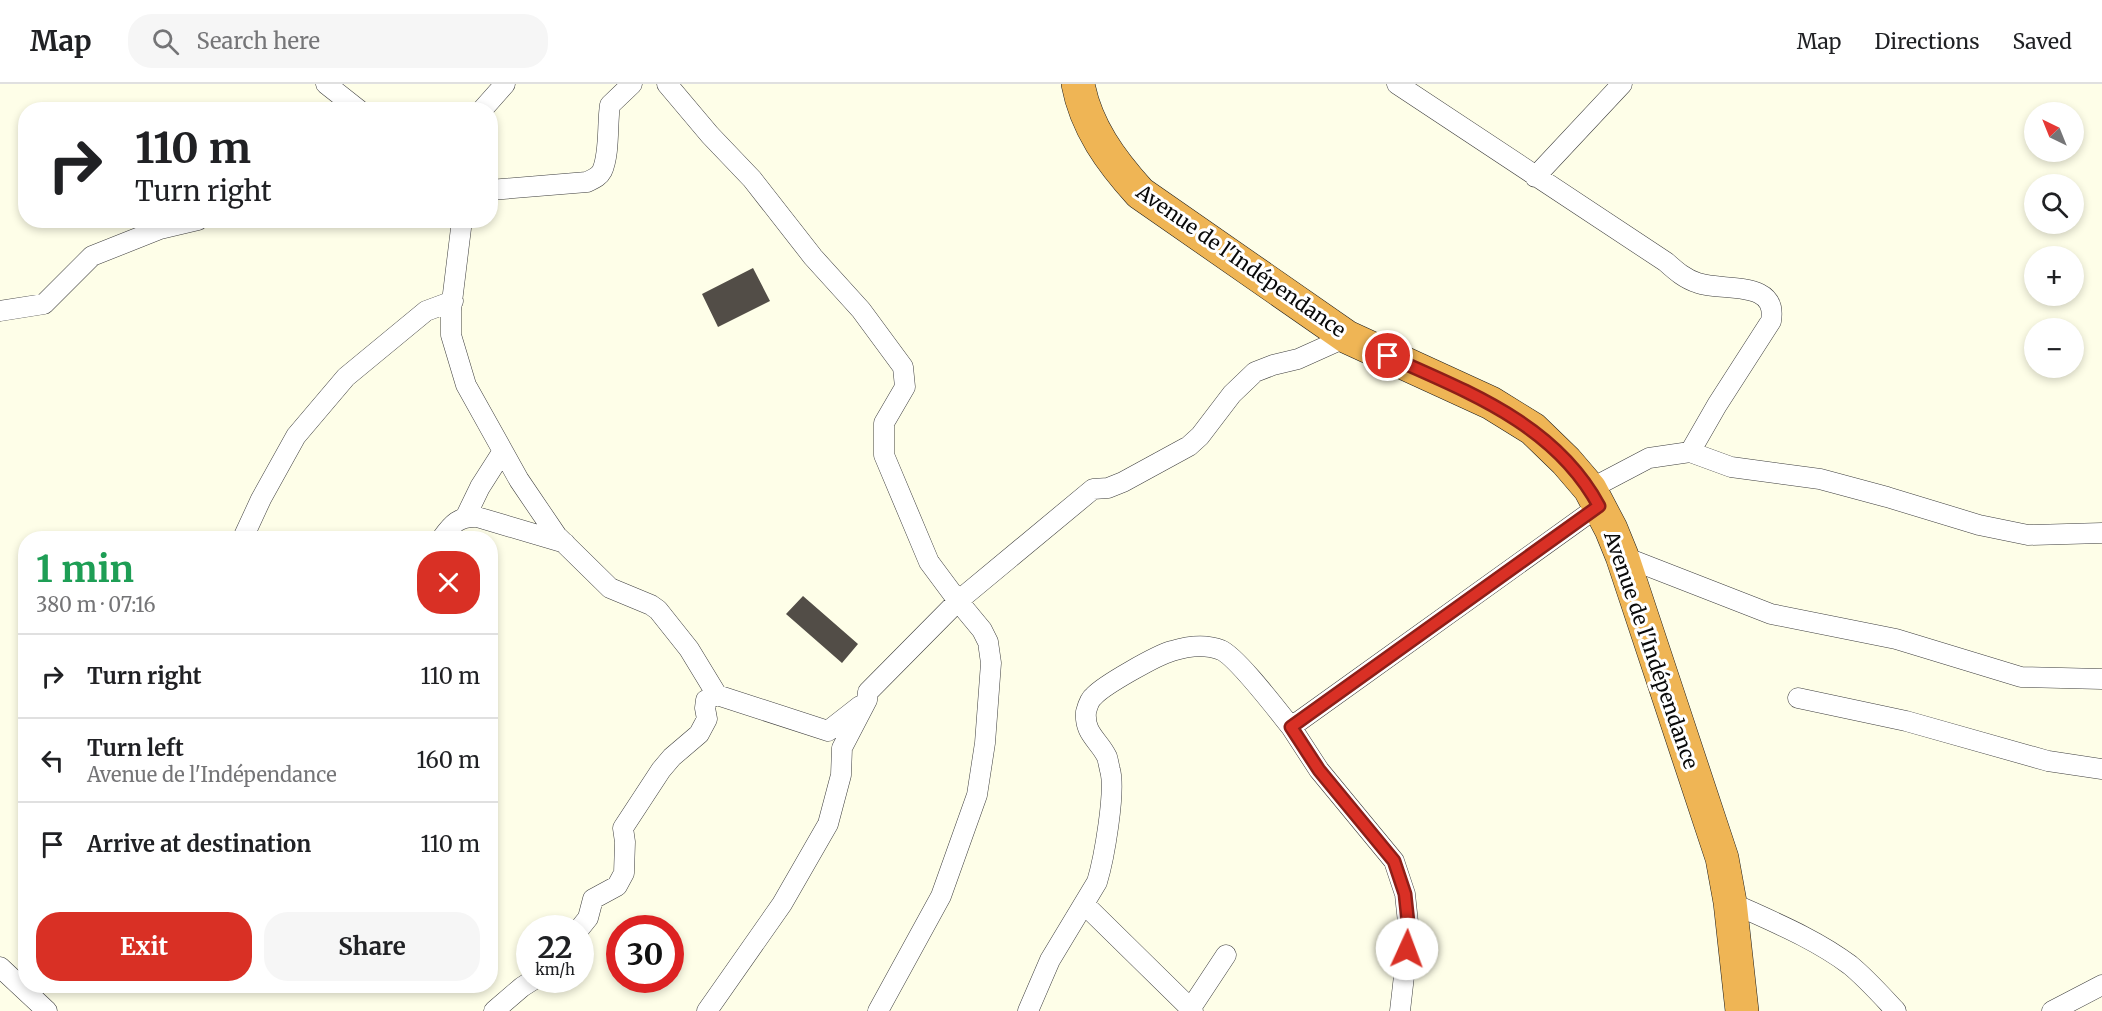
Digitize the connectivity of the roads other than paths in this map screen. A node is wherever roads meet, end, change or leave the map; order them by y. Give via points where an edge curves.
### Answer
1 (326, 84) edge
2 (506, 84) edge
3 (632, 84) edge
4 (668, 84) edge
5 (1078, 84) edge
6 (1397, 84) edge
7 (1622, 84) edge
8 (349, 102) edge
9 (489, 102) edge
10 (1535, 177) junction
11 (498, 189) edge
12 (164, 228) edge
13 (461, 228) edge
14 (453, 301) junction
15 (0, 311) edge
16 (1347, 337) junction
17 (503, 451) junction
18 (1690, 452) junction
19 (1594, 497) junction
20 (466, 516) junction
21 (246, 531) edge
22 (447, 531) edge
23 (2102, 533) edge
24 (564, 543) junction
25 (1622, 556) junction
26 (958, 601) junction
27 (2102, 679) edge
28 (717, 695) junction
29 (1798, 698) dead end
30 (867, 700) junction
31 (1291, 727) junction
32 (824, 729) junction
33 (842, 758) junction
34 (2102, 769) edge
35 (1730, 902) junction
36 (1084, 904) junction
37 (589, 915) edge
38 (1226, 955) dead end
39 (0, 967) edge
40 (18, 984) edge
41 (2102, 986) edge
42 (28, 993) edge
43 (517, 993) edge
44 (1191, 1010) edge
45 (47, 1011) edge
46 (494, 1011) edge
47 (707, 1011) edge
48 (878, 1011) edge
49 (1028, 1011) edge
50 (1400, 1011) edge
51 (1742, 1011) edge
52 (1896, 1011) edge
53 (2052, 1011) edge

1 - 8 street
2 - 9 street
3 - 11 street via 610,105 605,161 596,178
4 - 26 street via 861,310 903,367 905,387 884,423 884,455 929,562
5 - 16 highway, Avenue de l'Indépendance via 1092,128 1113,163 1140,193
6 - 10 street
7 - 10 street
10 - 18 street via 1681,275 1699,284 1762,293 1770,301 1771,321
12 - 15 street via 92,256 44,304
13 - 14 street
14 - 17 street via 451,335 466,385
14 - 21 street via 426,311 346,377 296,436
16 - 19 highway, Avenue de l'Indépendance via 1491,403 1533,429 1566,461
16 - 26 street via 1298,359 1255,372 1189,446 1123,482 1094,489
17 - 20 street
17 - 24 street
18 - 19 street via 1649,458
18 - 23 street via 1731,467 1820,479 1979,525 2028,535
19 - 25 highway, Avenue de l'Indépendance
19 - 31 street
20 - 22 street
20 - 24 street
24 - 28 street via 610,588 658,610
25 - 27 street via 1771,614 1896,639 2021,677
25 - 35 highway, Avenue de l'Indépendance via 1722,858
26 - 30 street via 868,692
26 - 48 street via 988,642 985,743 977,795 941,896
28 - 32 street
28 - 37 street via 706,700 707,720 699,735 661,770 623,828 624,873 617,886 593,899
29 - 34 street via 1906,721 2048,761
30 - 32 street via 828,731
30 - 33 street via 842,748
31 - 36 street via 1237,663 1222,650 1200,645 1171,651 1110,683 1092,697 1086,712 1090,735 1106,756 1113,790 1101,869
31 - 50 street via 1319,770 1394,861 1405,894 1409,932
32 - 33 street
33 - 47 street via 828,824 782,903
35 - 51 highway, Avenue de l'Indépendance
35 - 52 street via 1825,949 1869,981
36 - 44 street
36 - 49 street via 1050,960
38 - 44 street
39 - 40 street
41 - 53 street
42 - 45 street
43 - 46 street

